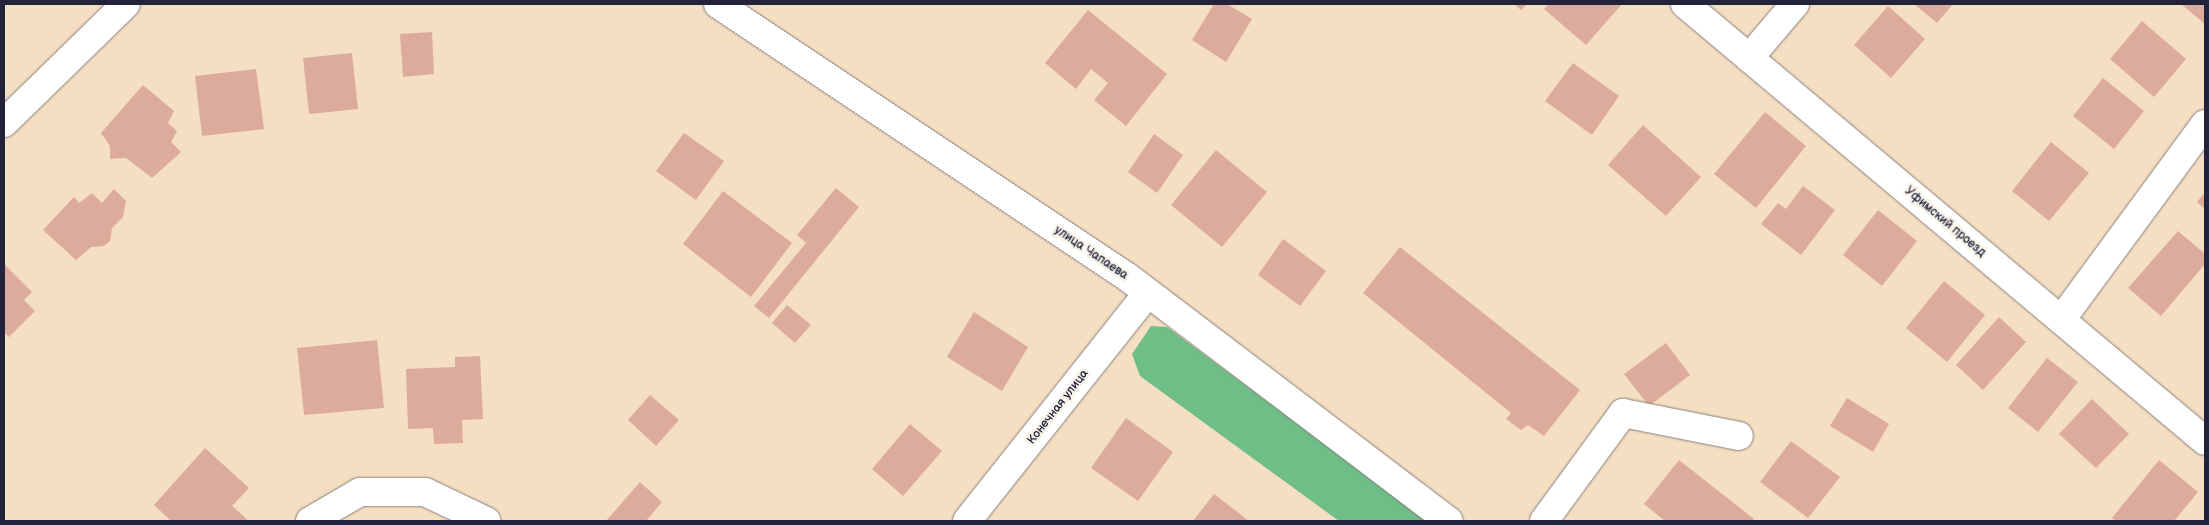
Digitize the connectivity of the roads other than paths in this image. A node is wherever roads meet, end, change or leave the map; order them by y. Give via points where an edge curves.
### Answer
1 (126, 4) edge
2 (718, 4) edge
3 (1685, 4) edge
4 (1795, 4) edge
5 (1749, 58) junction
6 (4, 123) edge
7 (2205, 124) edge
8 (1148, 292) junction
9 (2061, 320) junction
10 (1739, 436) dead end
11 (2205, 441) edge
12 (310, 521) edge
13 (486, 521) edge
14 (967, 521) edge
15 (1449, 521) edge
16 (1544, 521) edge

1 - 6 street
2 - 8 street, улица Чапаева
3 - 5 street, Уфимский проезд
4 - 5 street
5 - 9 street, Уфимский проезд
7 - 9 street
8 - 14 street, Конечная улица
8 - 15 street, улица Чапаева
9 - 11 street, Уфимский проезд
10 - 16 street via 1623,413
12 - 13 street via 360,492 425,492

